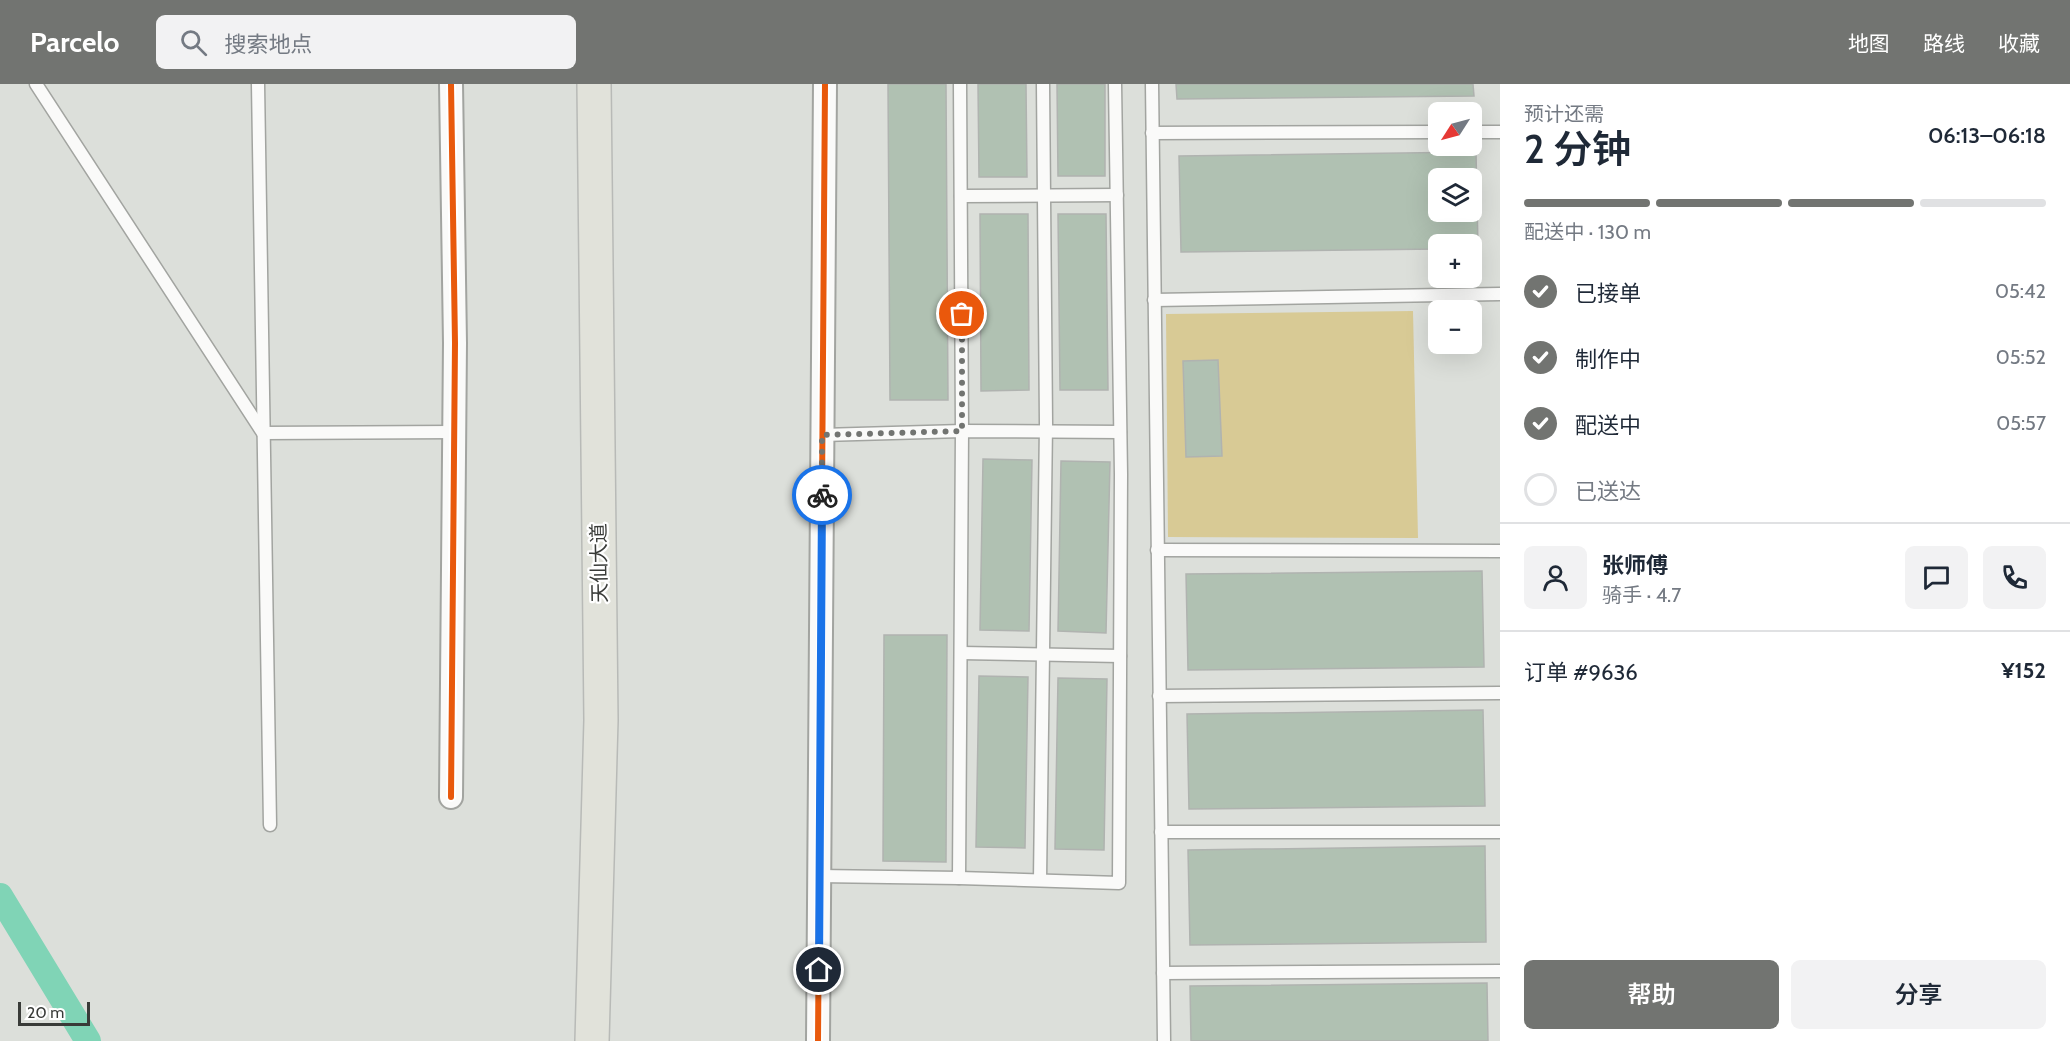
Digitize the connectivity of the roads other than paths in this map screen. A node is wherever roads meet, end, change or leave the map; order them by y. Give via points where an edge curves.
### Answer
1 (36, 84) edge
2 (258, 84) edge
3 (451, 84) edge
4 (594, 84) edge
5 (825, 84) edge
6 (960, 84) edge
7 (1043, 84) edge
8 (1115, 84) edge
9 (1152, 84) edge
10 (1428, 132) edge
11 (1482, 132) edge
12 (1500, 132) edge
13 (1152, 133) junction
14 (1044, 195) junction
15 (1117, 195) junction
16 (961, 196) junction
17 (1500, 294) edge
18 (1154, 300) junction
19 (962, 431) junction
20 (454, 432) junction
21 (1046, 432) junction
22 (1120, 432) junction
23 (263, 433) junction
24 (822, 435) junction
25 (1157, 550) junction
26 (1500, 551) edge
27 (961, 653) junction
28 (1043, 654) junction
29 (1120, 656) junction
30 (1500, 693) edge
31 (1159, 696) junction
32 (451, 797) dead end
33 (270, 825) dead end
34 (1161, 832) junction
35 (1500, 832) edge
36 (819, 876) junction
37 (959, 878) junction
38 (1040, 880) junction
39 (1500, 970) edge
40 (1163, 973) junction
41 (591, 1041) edge
42 (818, 1041) edge
43 (1164, 1041) edge

1 - 23 lane
2 - 23 lane
3 - 20 street
4 - 41 main road, 天仙大道 via 601,720
5 - 24 street
6 - 16 lane
7 - 14 lane
8 - 15 lane
9 - 13 lane
10 - 13 lane
11 - 12 lane
13 - 18 lane
14 - 15 lane
14 - 16 lane
14 - 21 lane
15 - 22 lane
16 - 19 lane
17 - 18 lane
18 - 25 lane
19 - 21 lane
19 - 24 lane
19 - 27 lane
20 - 23 lane
20 - 32 street
21 - 22 lane
21 - 28 lane
22 - 29 lane
23 - 33 lane
24 - 36 street
25 - 26 lane
25 - 31 lane
27 - 28 lane
27 - 37 lane
28 - 29 lane
28 - 38 lane
29 - 38 lane via 1119,883
30 - 31 lane
31 - 34 lane
34 - 35 lane
34 - 40 lane
36 - 37 lane
36 - 42 street
37 - 38 lane
39 - 40 lane
40 - 43 lane

